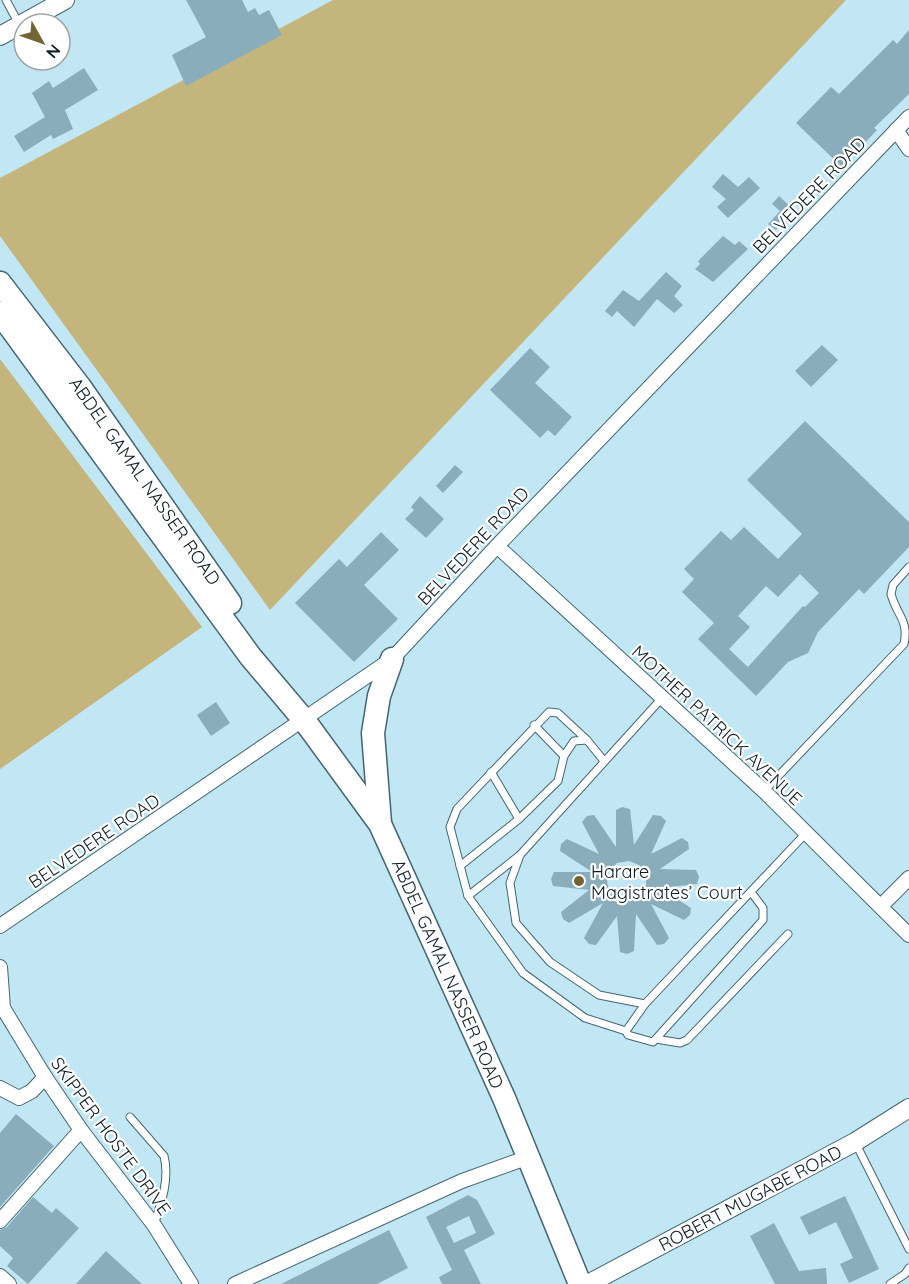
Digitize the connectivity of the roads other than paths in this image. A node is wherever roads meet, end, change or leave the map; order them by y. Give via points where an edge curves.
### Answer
1 (65, 0) edge
2 (42, 12) edge
3 (909, 117) edge
4 (896, 130) junction
5 (909, 149) edge
6 (0, 283) edge
7 (0, 313) edge
8 (497, 546) junction
9 (909, 567) edge
10 (392, 659) junction
11 (277, 687) junction
12 (662, 698) junction
13 (304, 720) junction
14 (534, 725) junction
15 (587, 740) junction
16 (564, 756) junction
17 (604, 761) junction
18 (491, 772) junction
19 (764, 791) junction
20 (519, 819) junction
21 (380, 824) junction
22 (807, 832) junction
23 (520, 855) junction
24 (460, 866) junction
25 (909, 878) edge
26 (751, 892) junction
27 (468, 896) junction
28 (881, 906) junction
29 (0, 926) edge
30 (788, 934) dead end
31 (909, 935) edge
32 (0, 967) edge
33 (645, 1004) junction
34 (2, 1006) edge
35 (626, 1031) junction
36 (656, 1039) junction
37 (45, 1077) junction
38 (0, 1088) edge
39 (909, 1108) edge
40 (130, 1117) dead end
41 (81, 1130) junction
42 (855, 1142) junction
43 (529, 1157) junction
44 (0, 1221) edge
45 (154, 1225) junction
46 (909, 1249) edge
47 (909, 1268) edge
48 (0, 1276) edge
49 (9, 1284) edge
50 (191, 1284) edge
51 (234, 1284) edge
52 (580, 1284) edge
53 (588, 1284) edge
54 (890, 1284) edge

1 - 2 main road
3 - 4 street, BELVEDERE ROAD
4 - 5 street
4 - 8 street, BELVEDERE ROAD
6 - 11 highway, ABDEL GAMAL NASSER ROAD via 80,387 200,557 260,647
7 - 11 highway, ABDEL GAMAL NASSER ROAD via 250,656
8 - 10 street, BELVEDERE ROAD
8 - 12 street, MOTHER PATRICK AVENUE
9 - 19 lane via 893,585 891,594 909,625 903,644
10 - 13 street, BELVEDERE ROAD
10 - 21 highway via 379,696 373,733
11 - 13 highway, ABDEL GAMAL NASSER ROAD
12 - 17 lane
12 - 19 street, MOTHER PATRICK AVENUE
13 - 21 highway, ABDEL GAMAL NASSER ROAD
13 - 29 street, BELVEDERE ROAD
14 - 15 lane via 549,712 558,713
14 - 16 lane
14 - 18 lane
15 - 16 lane via 574,741
15 - 17 lane
16 - 20 lane via 558,781
17 - 23 lane
18 - 20 lane
18 - 24 lane via 457,809 450,827
19 - 22 street, MOTHER PATRICK AVENUE
20 - 24 lane
21 - 43 highway, ABDEL GAMAL NASSER ROAD
22 - 26 lane
22 - 28 street, MOTHER PATRICK AVENUE
23 - 27 lane
23 - 33 lane via 510,883 516,922 550,962 599,995
24 - 27 lane
25 - 28 street
26 - 33 lane
26 - 36 lane via 763,908 763,920
27 - 35 lane via 523,973 585,1018
28 - 31 street, MOTHER PATRICK AVENUE
30 - 36 lane via 687,1040 680,1043
32 - 34 street, SKIPPER HOSTE DRIVE
33 - 35 lane
34 - 37 street, SKIPPER HOSTE DRIVE
35 - 36 lane via 647,1042
37 - 38 street via 19,1098
37 - 41 street, SKIPPER HOSTE DRIVE
39 - 42 main road, ROBERT MUGABE ROAD
40 - 45 lane via 166,1163 164,1191
41 - 44 street
41 - 45 street, SKIPPER HOSTE DRIVE
42 - 46 lane
42 - 53 main road, ROBERT MUGABE ROAD
43 - 51 street via 462,1181
43 - 52 highway, ABDEL GAMAL NASSER ROAD
45 - 50 street, SKIPPER HOSTE DRIVE
47 - 54 lane
48 - 49 street

